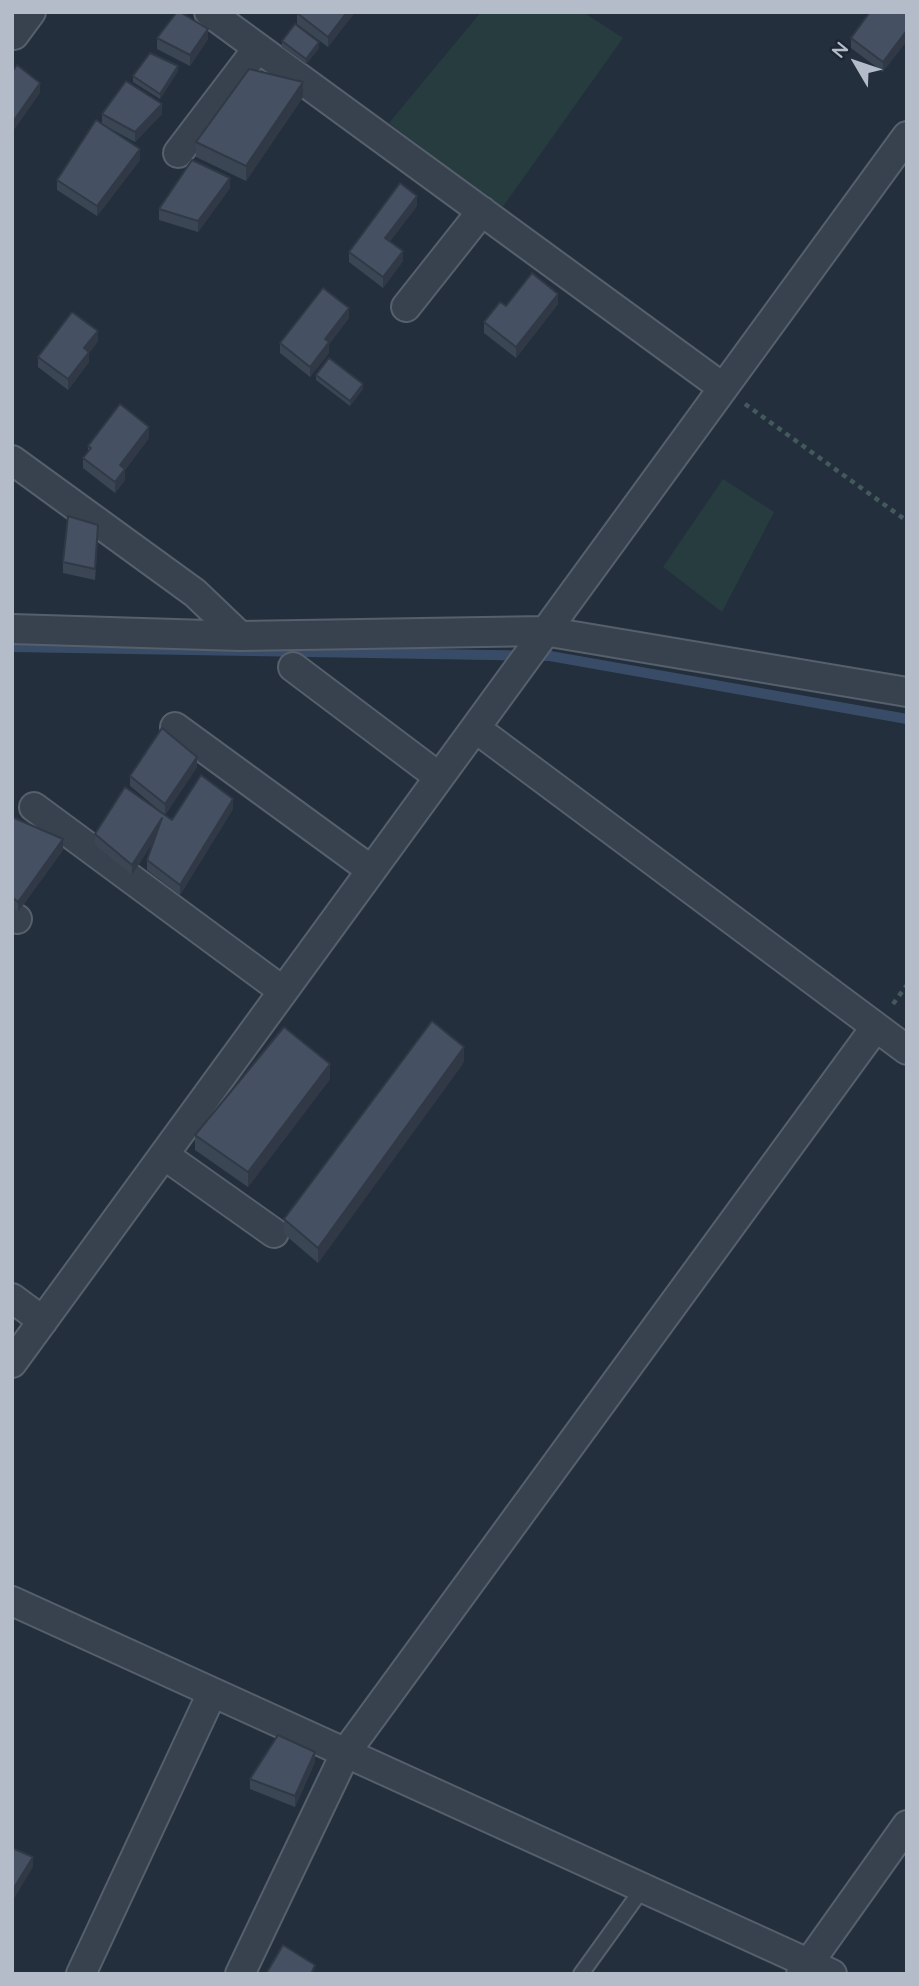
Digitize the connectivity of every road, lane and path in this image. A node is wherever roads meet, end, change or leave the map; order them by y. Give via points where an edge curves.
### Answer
1 (32, 12) edge
2 (209, 12) edge
3 (14, 35) edge
4 (258, 48) junction
5 (907, 136) edge
6 (178, 153) dead end
7 (482, 211) junction
8 (406, 307) dead end
9 (722, 387) junction
10 (12, 460) edge
11 (907, 520) edge
12 (12, 629) edge
13 (544, 631) junction
14 (240, 636) junction
15 (293, 667) dead end
16 (907, 692) edge
17 (175, 727) dead end
18 (475, 728) junction
19 (439, 777) junction
20 (34, 807) dead end
21 (371, 870) junction
22 (283, 991) junction
23 (875, 1028) junction
24 (907, 1050) edge
25 (164, 1154) junction
26 (274, 1233) dead end
27 (12, 1298) edge
28 (43, 1321) junction
29 (12, 1363) edge
30 (12, 1601) edge
31 (212, 1693) junction
32 (346, 1752) junction
33 (907, 1825) edge
34 (643, 1888) junction
35 (814, 1970) edge
36 (81, 1974) edge
37 (240, 1974) edge
38 (581, 1974) edge

1 - 3 street
2 - 4 street
4 - 6 street
4 - 7 street
5 - 9 street
7 - 8 street
7 - 9 street
9 - 11 path
9 - 13 street
10 - 14 street via 195,593
12 - 14 street
13 - 14 street
13 - 16 street
13 - 18 street
15 - 19 street
17 - 21 street
18 - 19 street
18 - 23 street
19 - 21 street
20 - 22 street
21 - 22 street
22 - 25 street
23 - 24 street
23 - 32 street
25 - 26 street
25 - 28 street
27 - 28 street
28 - 29 street
30 - 31 street
31 - 32 street
31 - 36 street
32 - 34 street
32 - 37 street
33 - 35 street
34 - 35 street
34 - 38 lane

